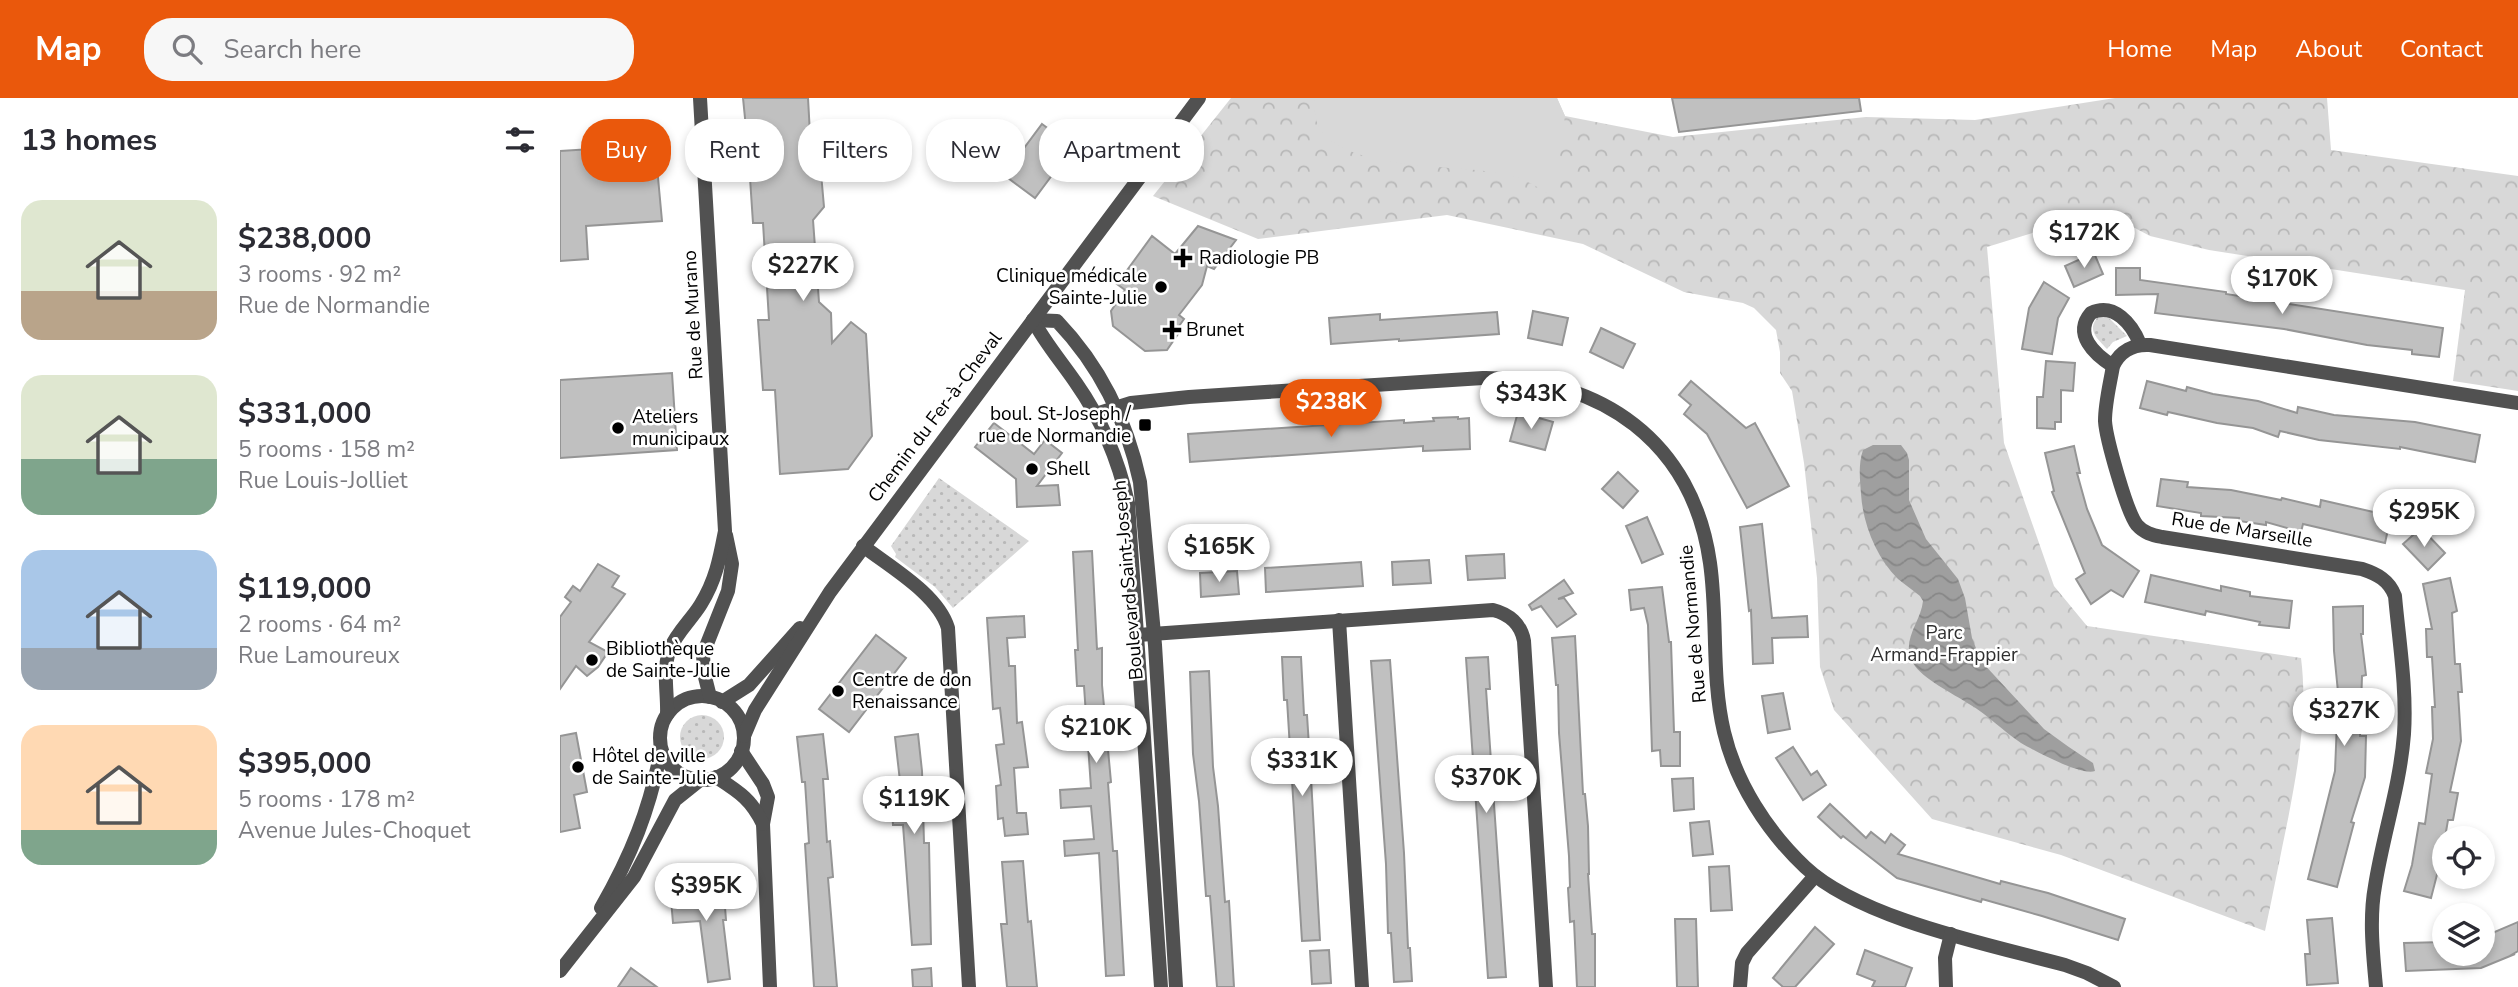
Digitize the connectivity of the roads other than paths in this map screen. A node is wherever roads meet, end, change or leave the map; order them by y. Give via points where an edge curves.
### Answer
1 (701, 98) edge
2 (1199, 98) edge
3 (1033, 320) junction
4 (2140, 344) junction
5 (2113, 366) junction
6 (2518, 403) edge
7 (1116, 408) junction
8 (1097, 415) junction
9 (724, 531) junction
10 (863, 547) junction
11 (830, 592) junction
12 (1339, 620) junction
13 (1154, 633) junction
14 (1138, 635) junction
15 (716, 699) junction
16 (667, 715) junction
17 (742, 743) junction
18 (661, 750) junction
19 (716, 777) junction
20 (700, 780) junction
21 (763, 824) junction
22 (1815, 876) junction
23 (1951, 933) junction
24 (583, 939) junction
25 (560, 971) edge
26 (770, 987) edge
27 (969, 987) edge
28 (1161, 987) edge
29 (1177, 987) edge
30 (1362, 987) edge
31 (1546, 987) edge
32 (1740, 987) edge
33 (1946, 987) edge
34 (2113, 987) edge
35 (2376, 987) edge

1 - 9 street, Rue de Murano
2 - 3 street, Chemin du Fer-à-Cheval
3 - 7 street, Boulevard Saint-Joseph via 1057,321 1094,366
3 - 8 street, Boulevard Saint-Joseph
3 - 10 street, Chemin du Fer-à-Cheval
4 - 5 street via 2123,353
4 - 5 street via 2114,311 2091,313 2082,326 2083,333
4 - 6 street
5 - 35 street, Rue de Marseille via 2107,434 2139,528 2162,537 2362,569 2392,588 2404,735 2373,899
7 - 8 street, Rue de Normandie
7 - 13 street, Boulevard Saint-Joseph via 1136,463 1143,503
7 - 22 street, Rue de Normandie via 1212,395 1504,378 1570,390 1623,416 1670,463 1702,527 1712,578 1720,715 1736,769 1771,828
8 - 14 street, Boulevard Saint-Joseph via 1122,475 1128,503
9 - 15 street, Rue de Murano via 732,564 724,606 704,654 704,673
9 - 16 street, Rue de Murano via 715,579 669,650
10 - 11 street, Chemin du Fer-à-Cheval
10 - 27 street via 934,603 948,628
11 - 15 street, Chemin du Fer-à-Cheval via 755,679
11 - 17 street, Chemin du Fer-à-Cheval via 755,710
12 - 13 street
12 - 30 street
12 - 31 street via 1493,610 1506,614 1521,630
13 - 14 street
13 - 29 street, Boulevard Saint-Joseph
14 - 28 street, Boulevard Saint-Joseph
15 - 16 street via 688,698
15 - 17 street via 735,712
16 - 18 street
17 - 19 street via 734,764
17 - 21 street via 766,791
18 - 20 street via 675,770
18 - 24 street via 635,844
19 - 20 street
19 - 21 street via 745,796
20 - 24 street via 675,800 634,877
21 - 26 street
22 - 23 street, Rue de Normandie via 1881,910
22 - 32 street via 1747,953
23 - 33 street via 1945,958
23 - 34 street, Rue de Normandie via 2066,965
24 - 25 street

